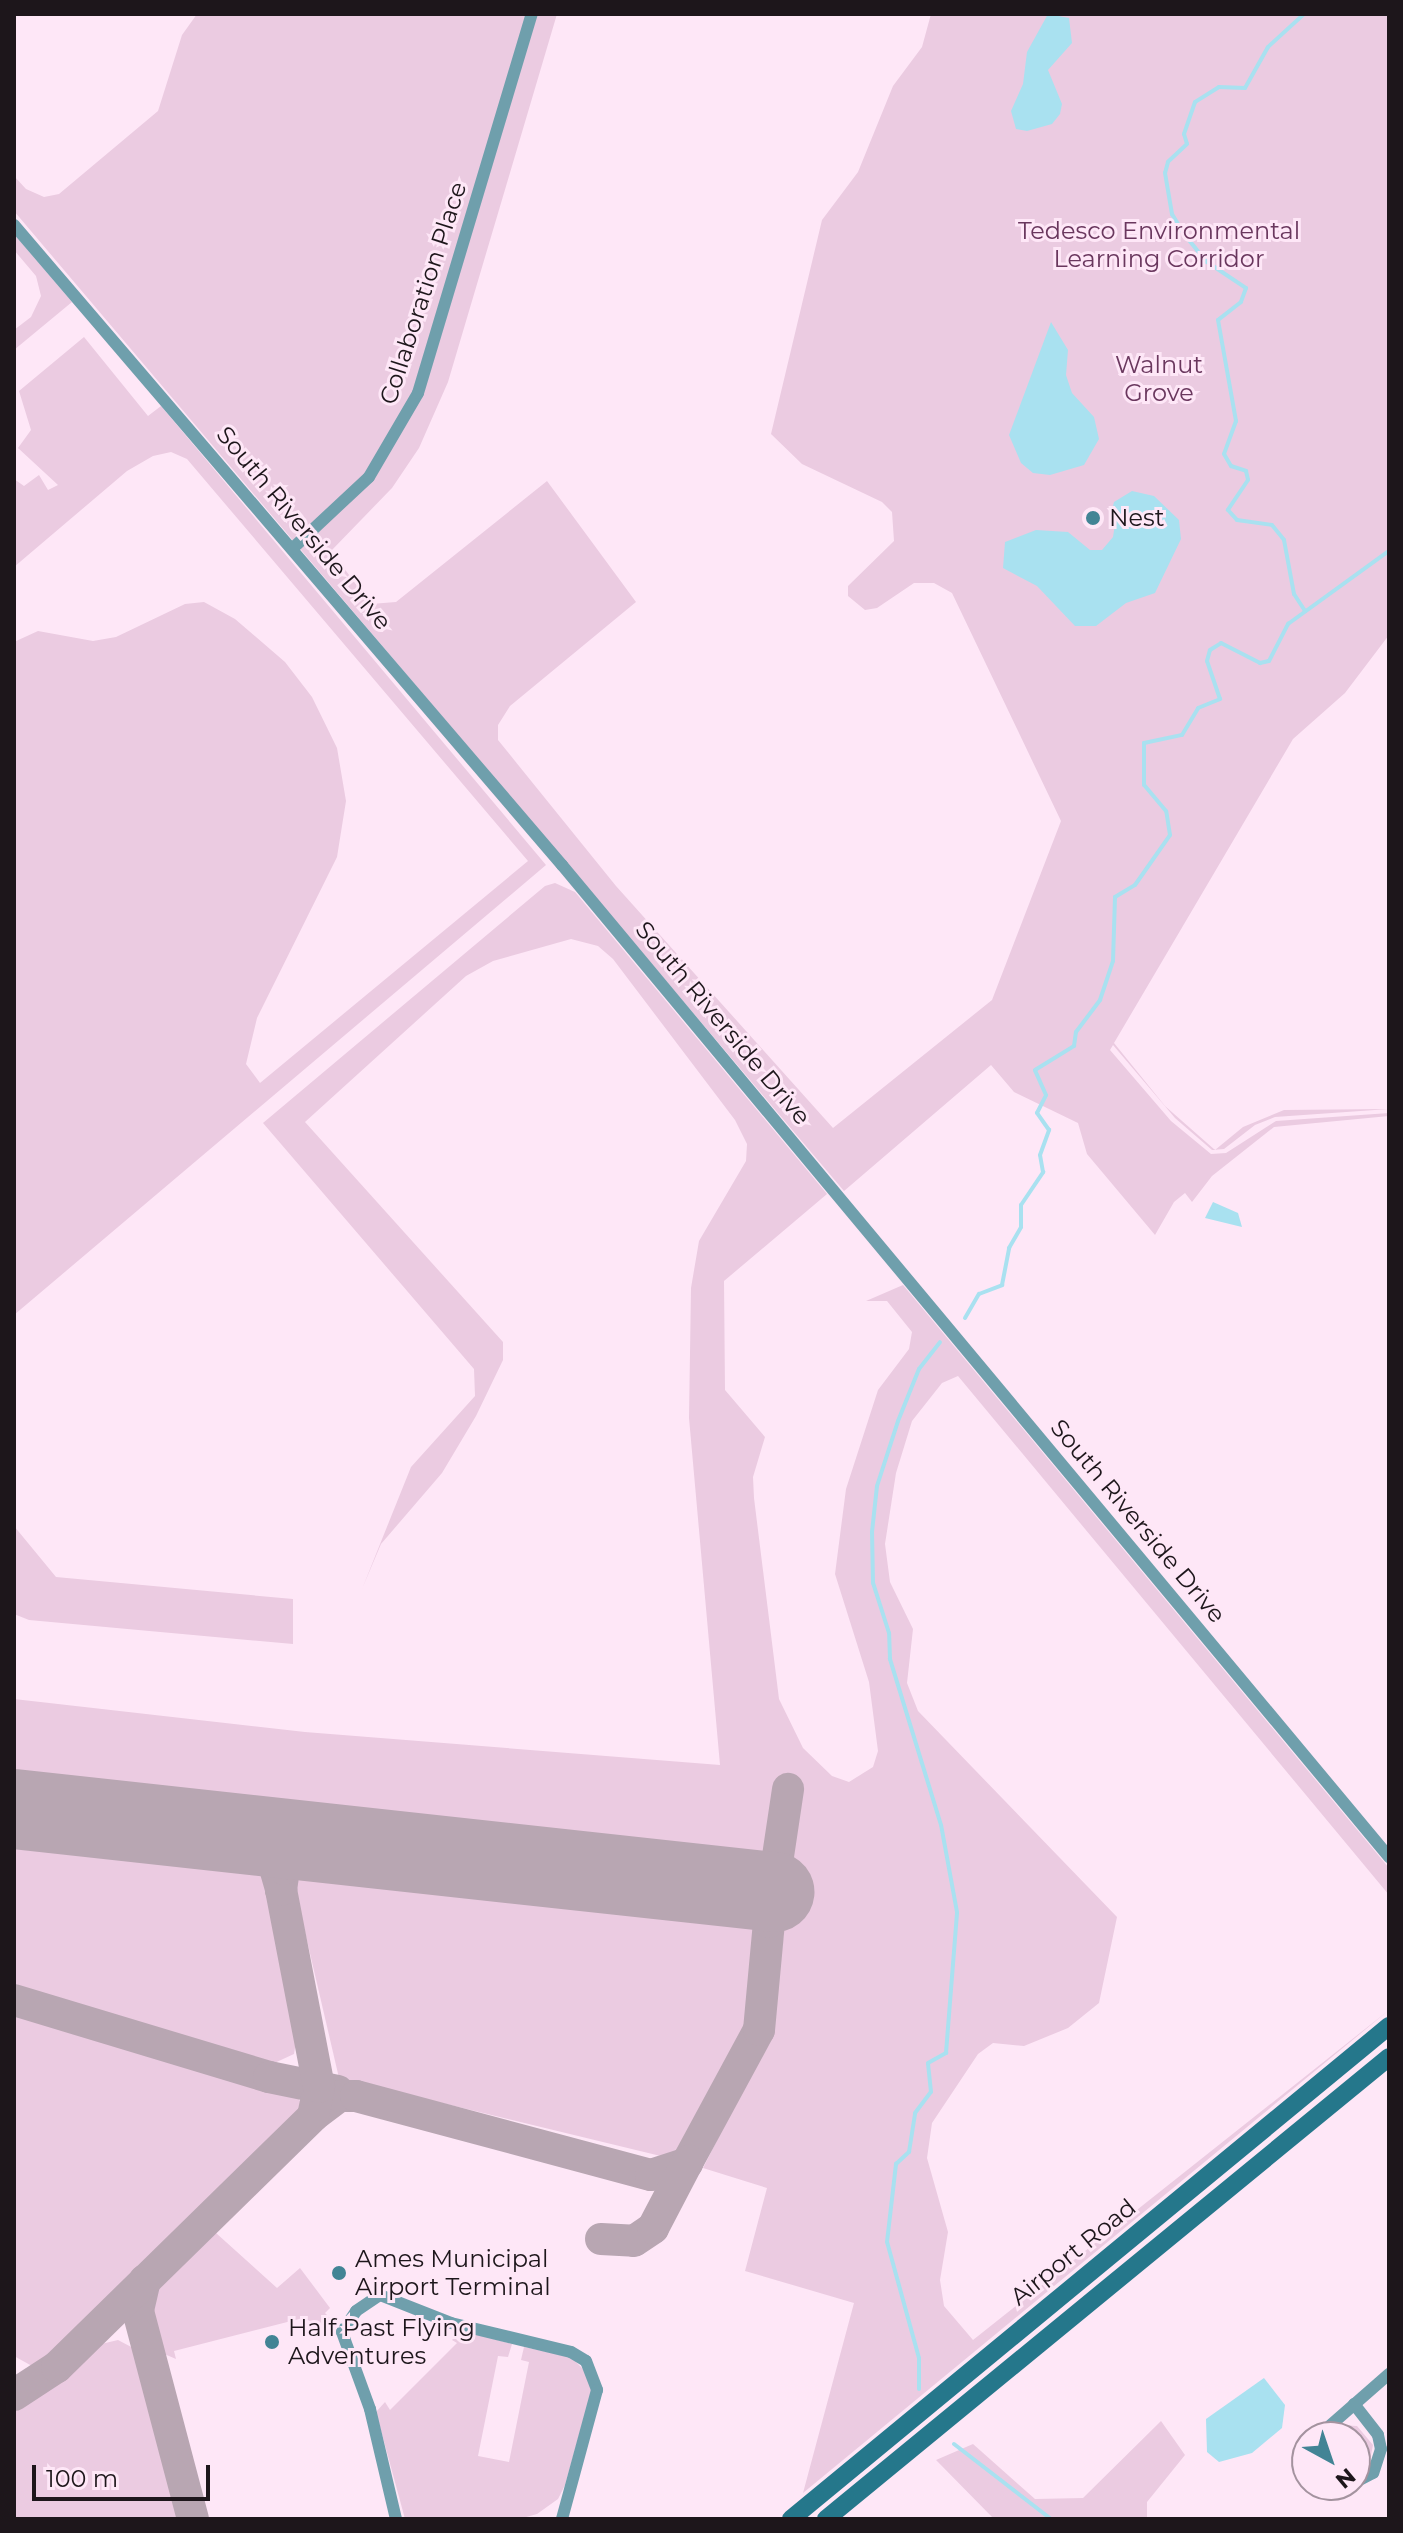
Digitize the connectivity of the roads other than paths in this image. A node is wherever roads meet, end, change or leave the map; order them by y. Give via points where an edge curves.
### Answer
1 (532, 14) edge
2 (14, 225) edge
3 (292, 549) junction
4 (1389, 1857) edge
5 (1389, 2026) edge
6 (1389, 2057) edge
7 (1389, 2374) edge
8 (1354, 2404) junction
9 (1335, 2421) edge
10 (1367, 2421) edge
11 (1371, 2426) edge
12 (1371, 2474) edge
13 (396, 2519) edge
14 (564, 2519) edge
15 (791, 2519) edge
16 (826, 2519) edge

1 - 3 street, Collaboration Place via 418,393 369,477
2 - 3 street, South Riverside Drive
3 - 4 street, South Riverside Drive via 603,913
5 - 15 main road, Airport Road
6 - 16 main road, Airport Road
7 - 8 street
8 - 9 street
8 - 10 street
11 - 12 street via 1381,2449
13 - 14 street via 370,2409 342,2332 356,2311 380,2295 451,2323 571,2352 586,2361 597,2390

